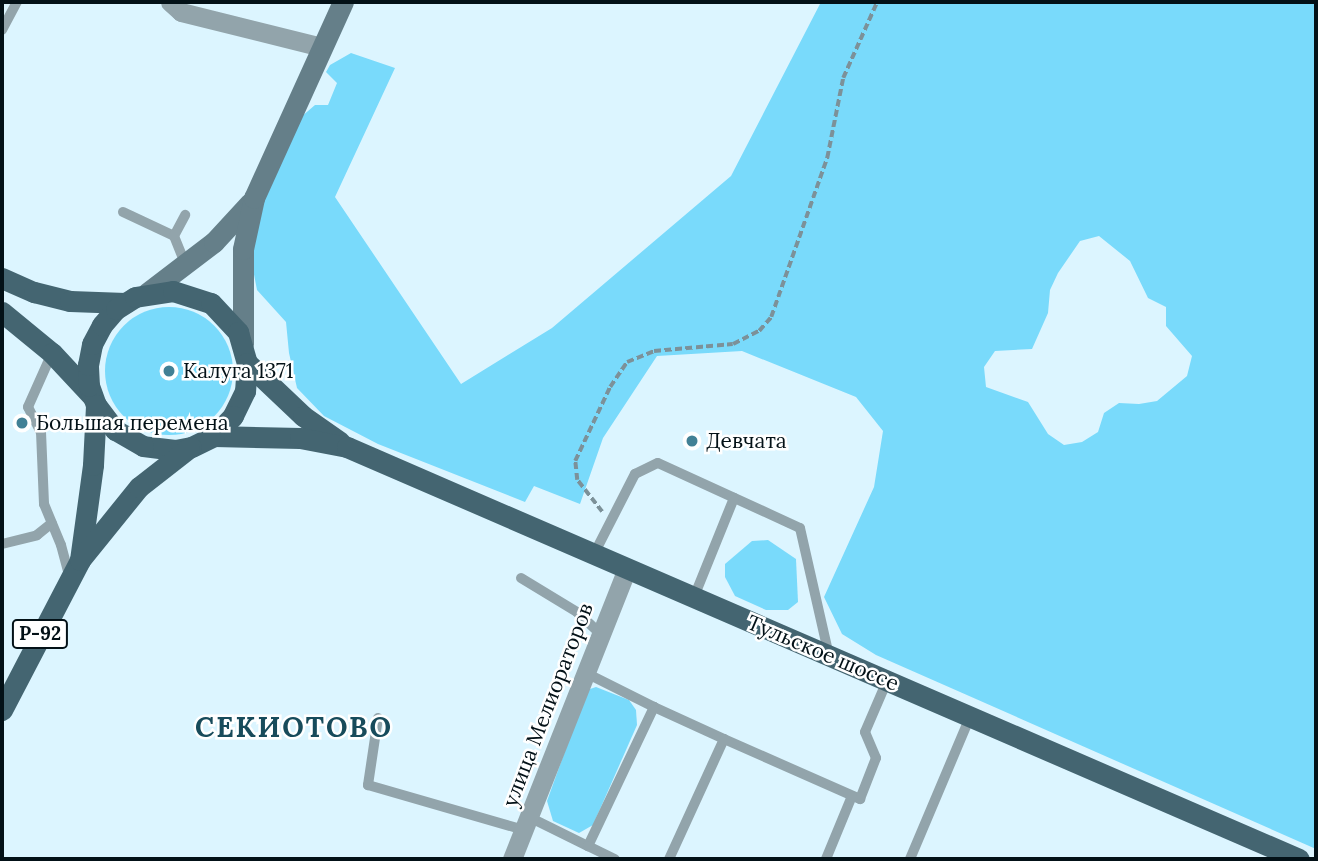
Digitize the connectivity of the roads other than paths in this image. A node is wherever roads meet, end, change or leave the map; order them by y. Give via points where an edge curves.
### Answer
1 (17, 2) edge
2 (170, 2) edge
3 (343, 2) edge
4 (2, 30) edge
5 (321, 47) junction
6 (254, 198) junction
7 (123, 212) dead end
8 (186, 215) dead end
9 (174, 236) junction
10 (185, 263) junction
11 (2, 278) edge
12 (147, 293) junction
13 (125, 303) junction
14 (2, 312) edge
15 (52, 353) junction
16 (245, 354) junction
17 (94, 401) junction
18 (214, 436) junction
19 (191, 447) junction
20 (347, 447) junction
21 (734, 498) junction
22 (52, 523) junction
23 (2, 544) edge
24 (594, 554) junction
25 (627, 568) junction
26 (75, 569) junction
27 (522, 578) dead end
28 (694, 597) junction
29 (601, 635) junction
30 (830, 656) junction
31 (586, 673) junction
32 (887, 681) junction
33 (654, 707) junction
34 (2, 710) edge
35 (970, 717) junction
36 (378, 718) dead end
37 (724, 739) junction
38 (852, 796) junction
39 (526, 824) junction
40 (588, 846) junction
41 (1271, 854) edge
42 (512, 859) edge
43 (615, 859) edge
44 (668, 859) edge
45 (826, 859) edge
46 (910, 859) edge
47 (1299, 859) edge

1 - 4 lane
2 - 5 street via 181,12
3 - 5 main road
5 - 6 main road
6 - 10 main road via 214,242
6 - 16 main road via 243,248
7 - 9 lane
8 - 9 lane
9 - 10 lane
10 - 12 main road
11 - 13 main road via 70,301
12 - 13 main road
12 - 16 main road via 186,292 211,303 231,321
13 - 17 main road via 108,317 92,344 88,365
14 - 15 main road
15 - 17 main road
15 - 22 lane via 28,407 41,432 44,504
16 - 18 main road via 240,404
16 - 20 main road via 303,416
17 - 19 main road via 115,430 143,446 159,450
17 - 26 main road, Р-92 via 93,465
18 - 19 main road
18 - 20 main road via 300,438
19 - 26 main road, Р-92 via 139,487
20 - 24 main road, Тульское шоссе
21 - 24 lane via 658,463 635,474
21 - 28 lane
21 - 30 lane via 800,528
22 - 23 lane via 37,535
22 - 26 lane
24 - 25 main road, Тульское шоссе
25 - 28 main road, Тульское шоссе
25 - 29 street, улица Мелиораторов
26 - 34 main road, Р-92
27 - 29 lane via 577,612
28 - 30 main road, Тульское шоссе
29 - 31 street, улица Мелиораторов
30 - 32 main road, Тульское шоссе
31 - 33 lane
31 - 39 street, улица Мелиораторов
32 - 35 main road, Тульское шоссе
32 - 38 lane via 865,732 876,758 860,799
33 - 37 lane
33 - 40 lane
35 - 41 main road, Тульское шоссе
35 - 46 lane
36 - 39 lane via 368,785
37 - 38 lane
37 - 44 lane
38 - 45 lane
39 - 40 lane
39 - 42 street, улица Мелиораторов
40 - 43 lane
41 - 47 main road, Тульское шоссе

